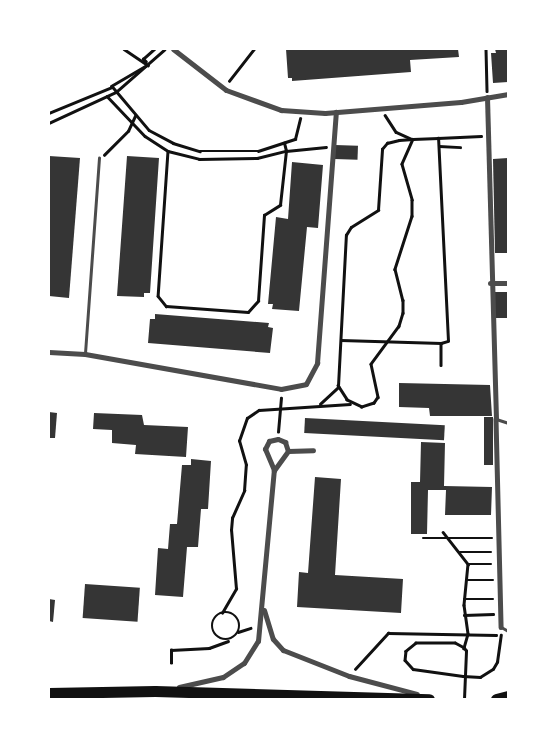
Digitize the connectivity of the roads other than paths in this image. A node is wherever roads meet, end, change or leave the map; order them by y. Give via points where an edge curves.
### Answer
1 (173, 49) edge
2 (508, 94) edge
3 (487, 97) junction
4 (336, 112) junction
5 (100, 158) road end
6 (490, 283) junction
7 (508, 283) edge
8 (49, 352) edge
9 (85, 354) junction
10 (496, 419) junction
11 (508, 423) edge
12 (313, 450) dead end
13 (288, 451) junction
14 (274, 470) junction
15 (263, 606) junction
16 (501, 627) joint
17 (508, 631) edge
18 (155, 691) junction
19 (49, 693) edge
20 (508, 696) edge
21 (430, 699) edge
22 (496, 699) edge

1 - 4 street via 224,89 262,105 302,112
2 - 3 street
3 - 4 street
3 - 6 street
4 - 9 street via 317,363 306,384 281,389
5 - 9 lane
6 - 7 street
6 - 10 street
8 - 9 street
10 - 11 lane
10 - 16 street
12 - 13 street
13 - 14 street
13 - 14 street via 285,442 278,439 269,441 265,449
14 - 15 street
15 - 18 street via 258,641 244,663 224,677
15 - 21 street via 273,639 282,650 350,676
16 - 17 lane
18 - 19 main road
18 - 21 main road
20 - 22 main road

